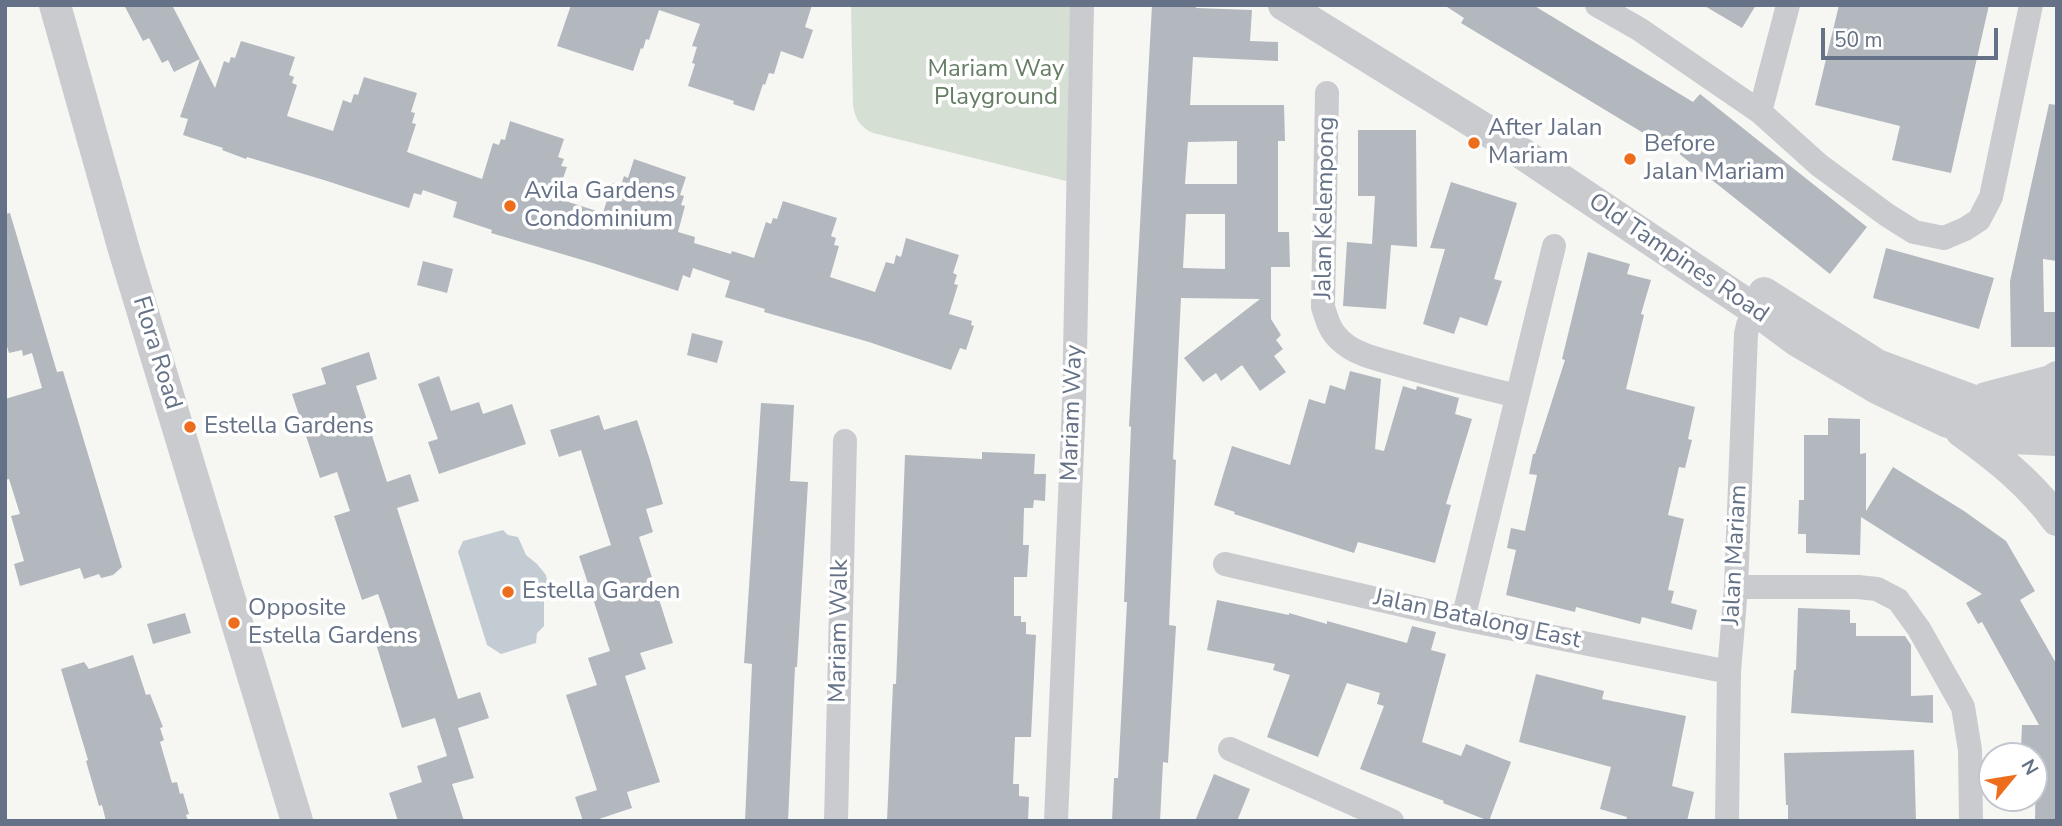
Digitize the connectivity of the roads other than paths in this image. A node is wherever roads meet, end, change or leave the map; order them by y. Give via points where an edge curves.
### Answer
1 (55, 5) edge
2 (1082, 5) edge
3 (1284, 5) edge
4 (1321, 5) edge
5 (1597, 5) edge
6 (1788, 5) edge
7 (2031, 5) edge
8 (1328, 93) dead end
9 (1760, 112) junction
10 (1554, 246) dead end
11 (1762, 303) junction
12 (2057, 377) edge
13 (1517, 396) junction
14 (1974, 401) junction
15 (2057, 411) edge
16 (1948, 422) junction
17 (2057, 440) edge
18 (845, 441) dead end
19 (2057, 520) edge
20 (1225, 564) dead end
21 (1735, 587) junction
22 (1463, 619) junction
23 (1729, 672) junction
24 (1230, 749) dead end
25 (297, 821) edge
26 (836, 821) edge
27 (1056, 821) edge
28 (1392, 821) edge
29 (1727, 821) edge
30 (1971, 821) edge

1 - 25 street, Flora Road via 124,250
2 - 27 street, Mariam Way via 1074,403
3 - 11 street, Old Tampines Road
4 - 11 street, Old Tampines Road via 1509,121
5 - 9 street
6 - 9 street
7 - 9 street via 1991,197 1979,220 1944,238 1914,232 1887,215 1819,165
8 - 13 street, Jalan Kelempong via 1323,307 1331,330 1342,343 1384,361
10 - 13 street
11 - 14 street, Old Tampines Road via 1877,365
11 - 16 street, Old Tampines Road via 1796,340 1877,388
11 - 21 street, Jalan Mariam via 1746,334
12 - 14 street
13 - 22 street
14 - 15 street, Old Tampines Road
16 - 17 street, Old Tampines Road via 2011,438
16 - 19 street via 2005,463
18 - 26 street, Mariam Walk
20 - 22 street, Jalan Batalong East
21 - 23 street, Jalan Mariam
21 - 30 street via 1858,587 1877,589 1898,600 1963,707 1970,750
22 - 23 street, Jalan Batalong East
23 - 29 street, Jalan Mariam
24 - 28 street

